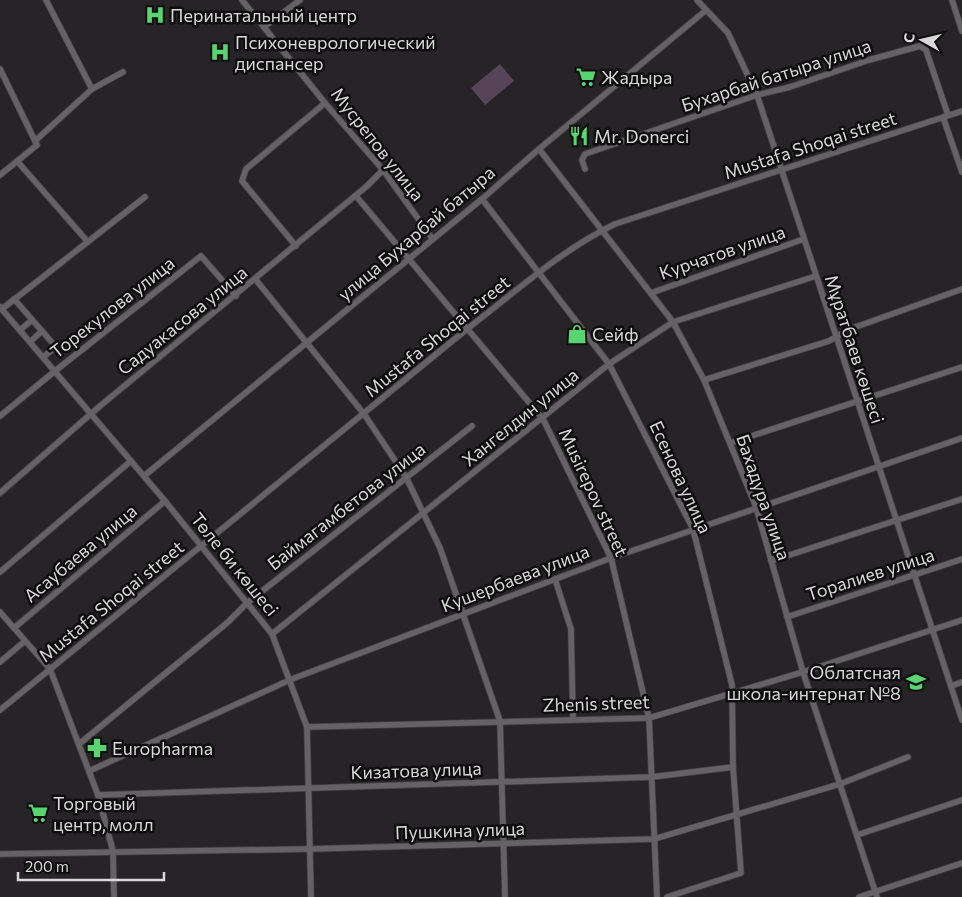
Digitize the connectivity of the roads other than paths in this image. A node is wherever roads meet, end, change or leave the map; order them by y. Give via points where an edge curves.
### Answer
1 (46, 0) edge
2 (242, 0) edge
3 (300, 0) edge
4 (697, 0) edge
5 (952, 0) edge
6 (706, 11) junction
7 (264, 27) junction
8 (962, 31) edge
9 (0, 69) edge
10 (123, 72) dead end
11 (92, 89) junction
12 (757, 95) junction
13 (325, 104) junction
14 (962, 110) edge
15 (946, 116) junction
16 (36, 143) junction
17 (539, 149) junction
18 (17, 162) junction
19 (585, 168) dead end
20 (383, 170) junction
21 (782, 170) junction
22 (962, 172) edge
23 (0, 175) edge
24 (356, 196) junction
25 (145, 197) dead end
26 (482, 199) junction
27 (601, 231) junction
28 (432, 238) junction
29 (804, 239) junction
30 (88, 242) junction
31 (296, 246) junction
32 (408, 260) junction
33 (539, 273) junction
34 (816, 276) junction
35 (256, 280) junction
36 (962, 289) edge
37 (651, 293) junction
38 (236, 296) junction
39 (14, 299) junction
40 (1, 308) edge
41 (32, 320) junction
42 (673, 322) junction
43 (20, 330) junction
44 (467, 330) junction
45 (42, 331) junction
46 (835, 338) junction
47 (30, 342) junction
48 (306, 343) junction
49 (43, 357) junction
50 (609, 364) junction
51 (962, 367) edge
52 (54, 371) junction
53 (704, 380) junction
54 (856, 402) junction
55 (92, 414) junction
56 (364, 414) junction
57 (0, 416) edge
58 (543, 419) junction
59 (472, 426) dead end
60 (962, 438) edge
61 (730, 443) junction
62 (131, 461) junction
63 (877, 466) junction
64 (144, 476) junction
65 (406, 477) junction
66 (0, 493) edge
67 (962, 499) edge
68 (165, 501) junction
69 (756, 507) junction
70 (423, 513) junction
71 (895, 521) junction
72 (693, 529) junction
73 (202, 547) junction
74 (611, 558) junction
75 (962, 559) edge
76 (771, 561) junction
77 (0, 572) edge
78 (914, 576) junction
79 (555, 579) junction
80 (247, 603) junction
81 (0, 612) edge
82 (463, 615) junction
83 (787, 616) junction
84 (962, 620) edge
85 (14, 628) junction
86 (932, 630) junction
87 (272, 634) junction
88 (25, 641) junction
89 (0, 662) edge
90 (50, 669) junction
91 (803, 672) junction
92 (290, 680) junction
93 (962, 682) edge
94 (951, 686) junction
95 (732, 693) junction
96 (0, 710) edge
97 (649, 718) junction
98 (573, 720) junction
99 (962, 720) edge
100 (500, 721) junction
101 (307, 727) junction
102 (79, 744) junction
103 (908, 757) dead end
104 (734, 767) junction
105 (89, 771) junction
106 (652, 777) junction
107 (502, 782) junction
108 (840, 784) junction
109 (308, 788) junction
110 (98, 795) junction
111 (962, 800) edge
112 (737, 815) junction
113 (857, 835) junction
114 (654, 839) junction
115 (504, 844) junction
116 (310, 849) junction
117 (113, 851) junction
118 (0, 854) edge
119 (962, 863) edge
120 (877, 894) edge
121 (114, 897) edge
122 (311, 897) edge
123 (505, 897) edge
124 (657, 897) edge
125 (666, 897) edge
126 (859, 897) edge

1 - 11 street
2 - 7 street, Мусрепов улица
3 - 7 street
4 - 6 street, Мұратбаев көшесі
5 - 8 street
6 - 12 street, Мұратбаев көшесі via 728,33
6 - 17 street, улица Бухарбай батыра
7 - 13 street, Мусрепов улица
9 - 16 street
10 - 11 street
11 - 16 street
12 - 15 street, Бухарбай батыра улица via 920,46 926,50
12 - 19 street, Бухарбай батыра улица via 585,154 582,160
12 - 21 street, Мұратбаев көшесі
13 - 20 street, Мусрепов улица
13 - 31 street via 246,169 242,181
14 - 15 street, Mustafa Shoqai street
15 - 21 street, Mustafa Shoqai street
15 - 22 street
16 - 18 street
17 - 26 street, улица Бухарбай батыра
17 - 27 street, Бахадура улица
18 - 23 street
18 - 30 street
20 - 24 street, Садуакасова улица
20 - 28 street, Мусрепов улица
21 - 27 street, Mustafa Shoqai street
21 - 29 street, Мұратбаев көшесі
24 - 31 street, Садуакасова улица
24 - 32 street, Musirepov street
25 - 30 street
26 - 28 street, улица Бухарбай батыра
26 - 33 street, Есенова улица
27 - 33 street, Mustafa Shoqai street
27 - 37 street, Бахадура улица
28 - 32 street, улица Бухарбай батыра
29 - 34 street, Мұратбаев көшесі
29 - 37 street, Курчатов улица
30 - 39 street
31 - 35 street, Садуакасова улица
32 - 44 street, Musirepov street
32 - 48 street, улица Бухарбай батыра
33 - 44 street, Mustafa Shoqai street
33 - 50 street, Есенова улица
34 - 42 street, Хангелдин улица
34 - 46 street, Мұратбаев көшесі
35 - 38 street, Садуакасова улица
35 - 48 street
36 - 46 street via 850,329
37 - 42 street, Бахадура улица
38 - 52 street, Торекулова улица via 202,256
38 - 55 street, Садуакасова улица
39 - 40 street
39 - 41 street
40 - 43 street, Төле би көшесі
41 - 43 street
41 - 45 street
42 - 50 street, Хангелдин улица
42 - 53 street, Бахадура улица
43 - 47 street, Төле би көшесі
44 - 56 street, Mustafa Shoqai street
44 - 58 street, Musirepov street
45 - 47 street
45 - 49 street via 56,348
46 - 53 street
46 - 54 street, Мұратбаев көшесі
47 - 49 street, Төле би көшесі
48 - 56 street
48 - 64 street, улица Бухарбай батыра
49 - 52 street, Төле би көшесі
50 - 58 street, Хангелдин улица
50 - 72 street, Есенова улица
51 - 54 street
52 - 55 street, Төле би көшесі
52 - 57 street, Торекулова улица
53 - 61 street, Бахадура улица
54 - 61 street
54 - 63 street, Мұратбаев көшесі
55 - 62 street, Төле би көшесі
55 - 66 street, Садуакасова улица
56 - 65 street
56 - 73 street, Mustafa Shoqai street
58 - 70 street, Хангелдин улица
58 - 74 street, Musirepov street
59 - 65 street, Баймагамбетова улица
60 - 63 street, Кушербаева улица
61 - 69 street, Бахадура улица
62 - 64 street, Төле би көшесі
62 - 77 street
63 - 69 street, Кушербаева улица
63 - 71 street, Мұратбаев көшесі
64 - 68 street, Төле би көшесі
65 - 70 street
65 - 80 street, Баймагамбетова улица
67 - 71 street
68 - 73 street, Төле би көшесі
68 - 85 street, Асаубаева улица
69 - 72 street, Кушербаева улица
69 - 76 street, Бахадура улица
70 - 82 street via 440,548
70 - 87 street, Хангелдин улица
71 - 76 street
71 - 78 street, Мұратбаев көшесі
72 - 74 street, Кушербаева улица
72 - 95 street, Есенова улица
73 - 80 street, Төле би көшесі
73 - 90 street, Mustafa Shoqai street
74 - 79 street, Кушербаева улица
74 - 97 street, Musirepov street
75 - 78 street, Торалиев улица
76 - 83 street, Бахадура улица
78 - 83 street, Торалиев улица
78 - 86 street, Мұратбаев көшесі
79 - 82 street, Кушербаева улица
79 - 98 street via 571,629
80 - 87 street, Төле би көшесі
80 - 102 street, Баймагамбетова улица
81 - 85 street
82 - 92 street, Кушербаева улица
82 - 100 street
83 - 91 street, Бахадура улица
84 - 86 street, Zhenis street
85 - 88 street
86 - 91 street, Zhenis street
86 - 94 street, Мұратбаев көшесі
87 - 92 street, Төле би көшесі
88 - 89 street
88 - 90 street
90 - 96 street, Mustafa Shoqai street
90 - 102 street
91 - 95 street, Zhenis street
91 - 108 street, Бахадура улица
92 - 101 street, Төле би көшесі
92 - 105 street, Кушербаева улица
93 - 94 street
94 - 99 street, Мұратбаев көшесі
95 - 97 street, Zhenis street
95 - 104 street, Есенова улица
97 - 98 street, Zhenis street
97 - 106 street, Musirepov street
98 - 100 street, Zhenis street
100 - 101 street, Zhenis street
100 - 107 street
101 - 109 street, Төле би көшесі
102 - 105 street
103 - 108 street, Пушкина улица
104 - 106 street, Кизатова улица
104 - 112 street, Есенова улица
105 - 110 street
106 - 107 street, Кизатова улица
106 - 114 street, Musirepov street
107 - 109 street, Кизатова улица
107 - 115 street
108 - 112 street, Пушкина улица
108 - 113 street, Бахадура улица
109 - 110 street, Кизатова улица
109 - 116 street, Төле би көшесі
110 - 117 street
111 - 113 street
112 - 114 street, Пушкина улица
112 - 125 street, Есенова улица via 741,873
113 - 120 street, Бахадура улица
114 - 115 street, Пушкина улица
114 - 124 street, Musirepov street
115 - 116 street, Пушкина улица
115 - 123 street
116 - 117 street, Пушкина улица
116 - 122 street, Төле би көшесі
117 - 118 street, Пушкина улица
117 - 121 street
119 - 120 street
120 - 126 street

